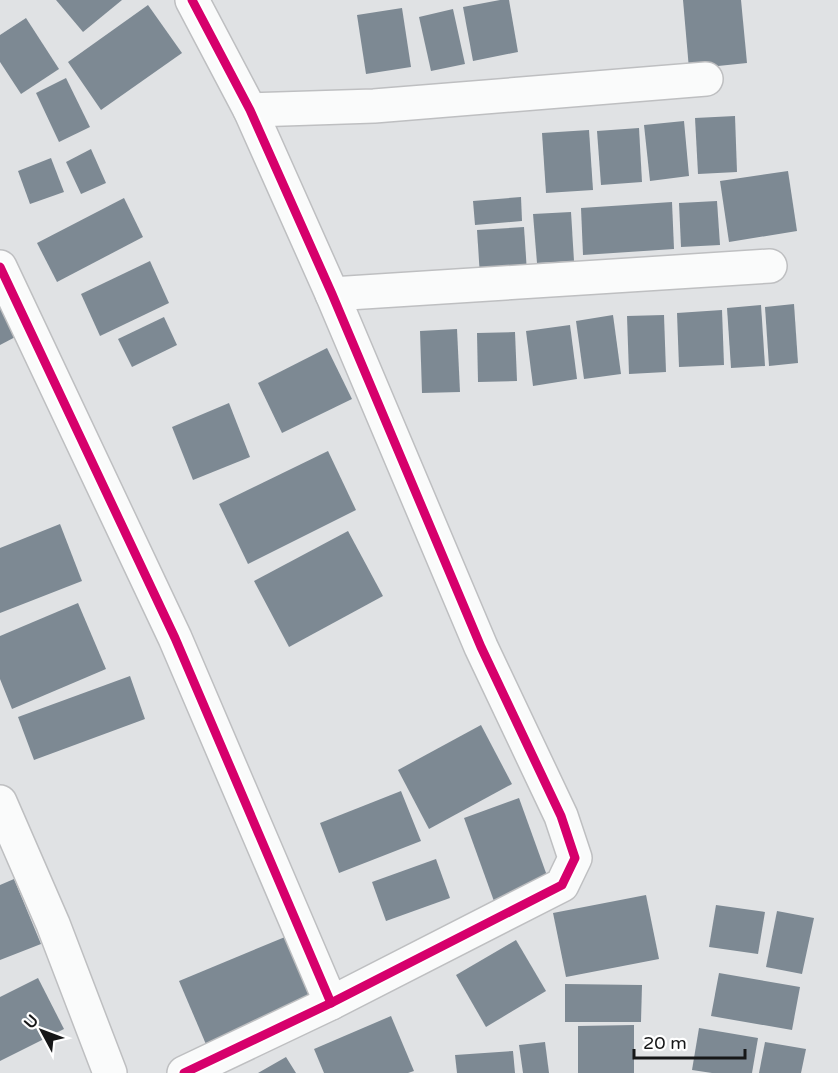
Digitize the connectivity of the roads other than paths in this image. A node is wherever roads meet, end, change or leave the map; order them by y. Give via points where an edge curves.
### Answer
1 (192, 0) edge
2 (706, 79) dead end
3 (250, 110) junction
4 (770, 266) dead end
5 (0, 267) edge
6 (332, 294) junction
7 (0, 802) edge
8 (331, 1003) junction
9 (110, 1073) edge
10 (184, 1073) edge

1 - 3 street
2 - 3 street via 374,106
3 - 6 street
4 - 6 street
5 - 8 street via 175,638
6 - 8 street via 481,647 561,816 575,858 562,885
7 - 9 street via 53,924
8 - 10 street

